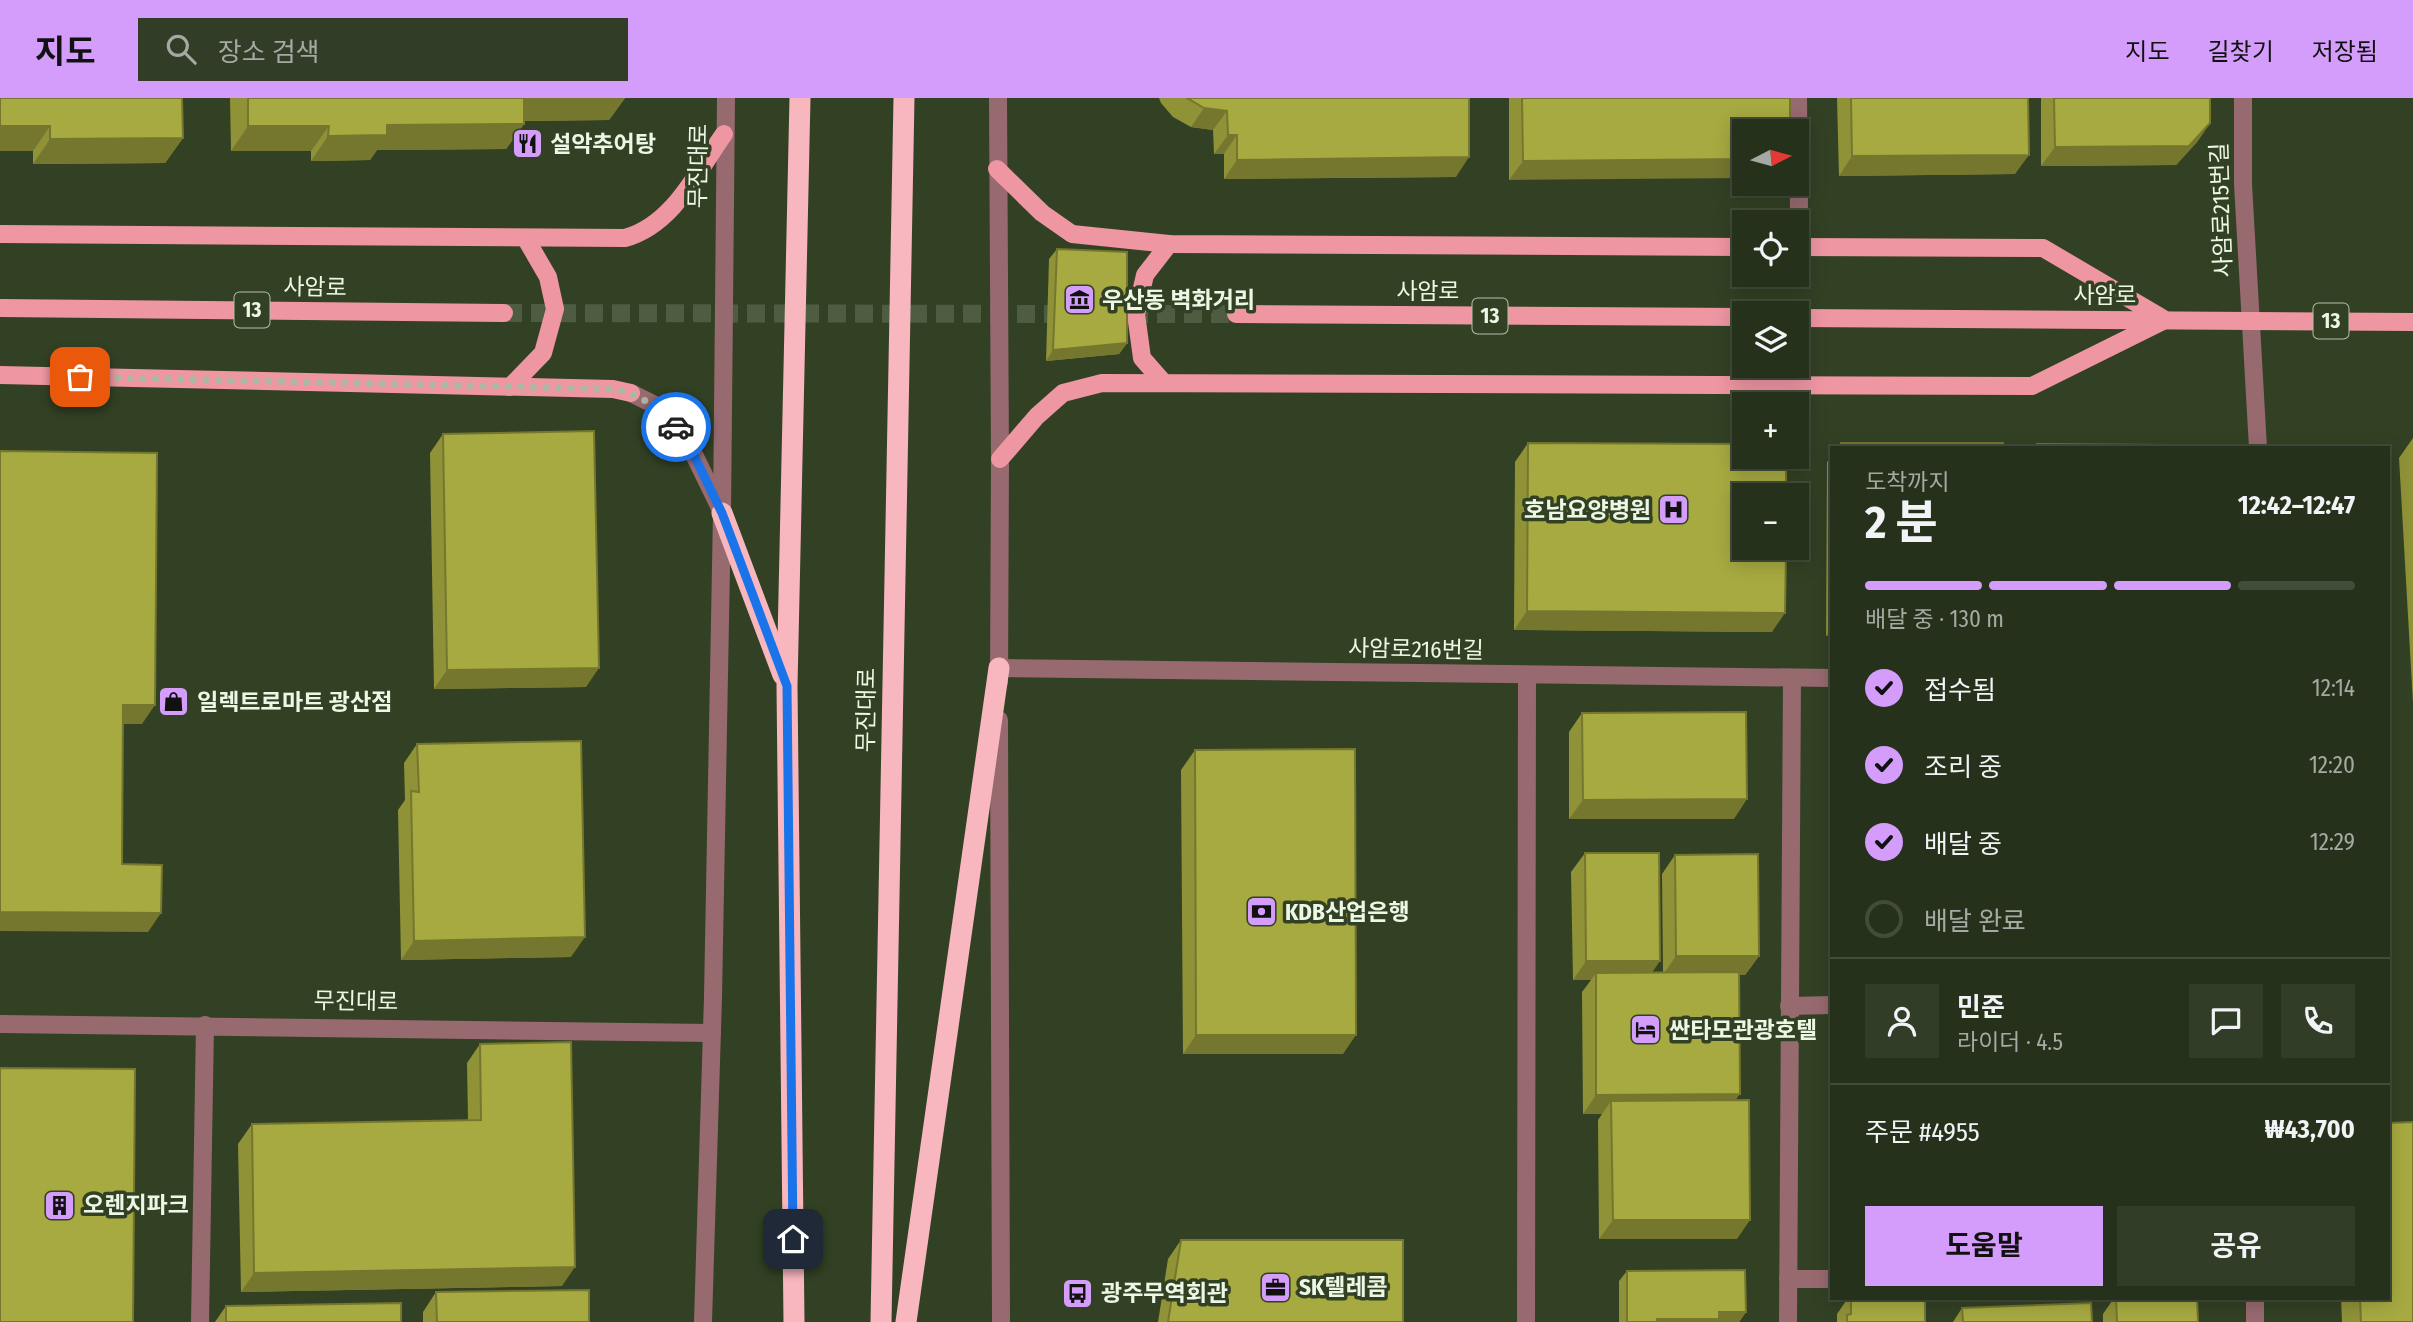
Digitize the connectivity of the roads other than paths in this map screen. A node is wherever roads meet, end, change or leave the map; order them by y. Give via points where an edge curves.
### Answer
1 (726, 98) edge
2 (800, 98) edge
3 (904, 98) edge
4 (998, 98) edge
5 (1798, 98) edge
6 (2243, 98) edge
7 (724, 134) junction
8 (997, 169) junction
9 (1799, 209) dead end
10 (0, 234) edge
11 (526, 239) junction
12 (1169, 244) junction
13 (1732, 247) edge
14 (1809, 247) edge
15 (0, 308) edge
16 (504, 313) tunnel mouth
17 (1236, 314) tunnel mouth
18 (1732, 317) edge
19 (1809, 318) edge
20 (2165, 320) junction
21 (2250, 320) junction
22 (2413, 322) edge
23 (0, 375) edge
24 (1163, 382) junction
25 (510, 387) junction
26 (631, 393) joint
27 (2258, 446) edge
28 (1000, 458) junction
29 (722, 513) junction
30 (999, 668) junction
31 (1527, 675) junction
32 (1792, 678) junction
33 (1830, 678) edge
34 (787, 686) junction
35 (1830, 1005) edge
36 (1789, 1006) junction
37 (0, 1024) edge
38 (205, 1026) junction
39 (712, 1033) junction
40 (1788, 1279) junction
41 (1830, 1279) edge
42 (2255, 1300) edge
43 (200, 1322) edge
44 (703, 1322) edge
45 (794, 1322) edge
46 (881, 1322) edge
47 (906, 1322) edge
48 (1001, 1322) edge
49 (1526, 1322) edge
50 (1788, 1322) edge
51 (2255, 1322) edge

1 - 7 street, 무진대로
2 - 34 highway
3 - 46 highway, 무진대로
4 - 8 street
5 - 9 street
6 - 21 street, 사암로215번길
7 - 11 main road via 668,214 643,233 625,238
7 - 29 street, 무진대로
8 - 12 main road via 1042,213 1072,234
8 - 28 street
10 - 11 main road
11 - 25 main road via 548,277 555,309 543,353
12 - 13 main road
12 - 24 main road via 1145,275 1136,314 1142,358
14 - 20 main road via 2043,248
15 - 16 main road, 사암로 / 13
17 - 18 main road, 사암로 / 13
19 - 20 main road, 사암로 / 13
20 - 21 main road, 사암로 / 13
20 - 24 main road via 2032,386
21 - 22 main road, 사암로 / 13
21 - 27 street
23 - 25 main road
24 - 28 main road via 1102,383 1063,393
25 - 26 main road
26 - 29 street via 657,406 684,435
28 - 30 street
29 - 34 highway
29 - 39 street, 무진대로
30 - 31 street, 사암로216번길
30 - 47 highway
30 - 48 street
31 - 32 street, 사암로216번길
31 - 49 street
32 - 33 street, 사암로216번길
32 - 36 street
34 - 45 highway
35 - 36 street
36 - 40 street
37 - 38 street, 무진대로
38 - 39 street, 무진대로
38 - 43 street
39 - 44 street, 무진대로
40 - 41 street
40 - 50 street
42 - 51 street

